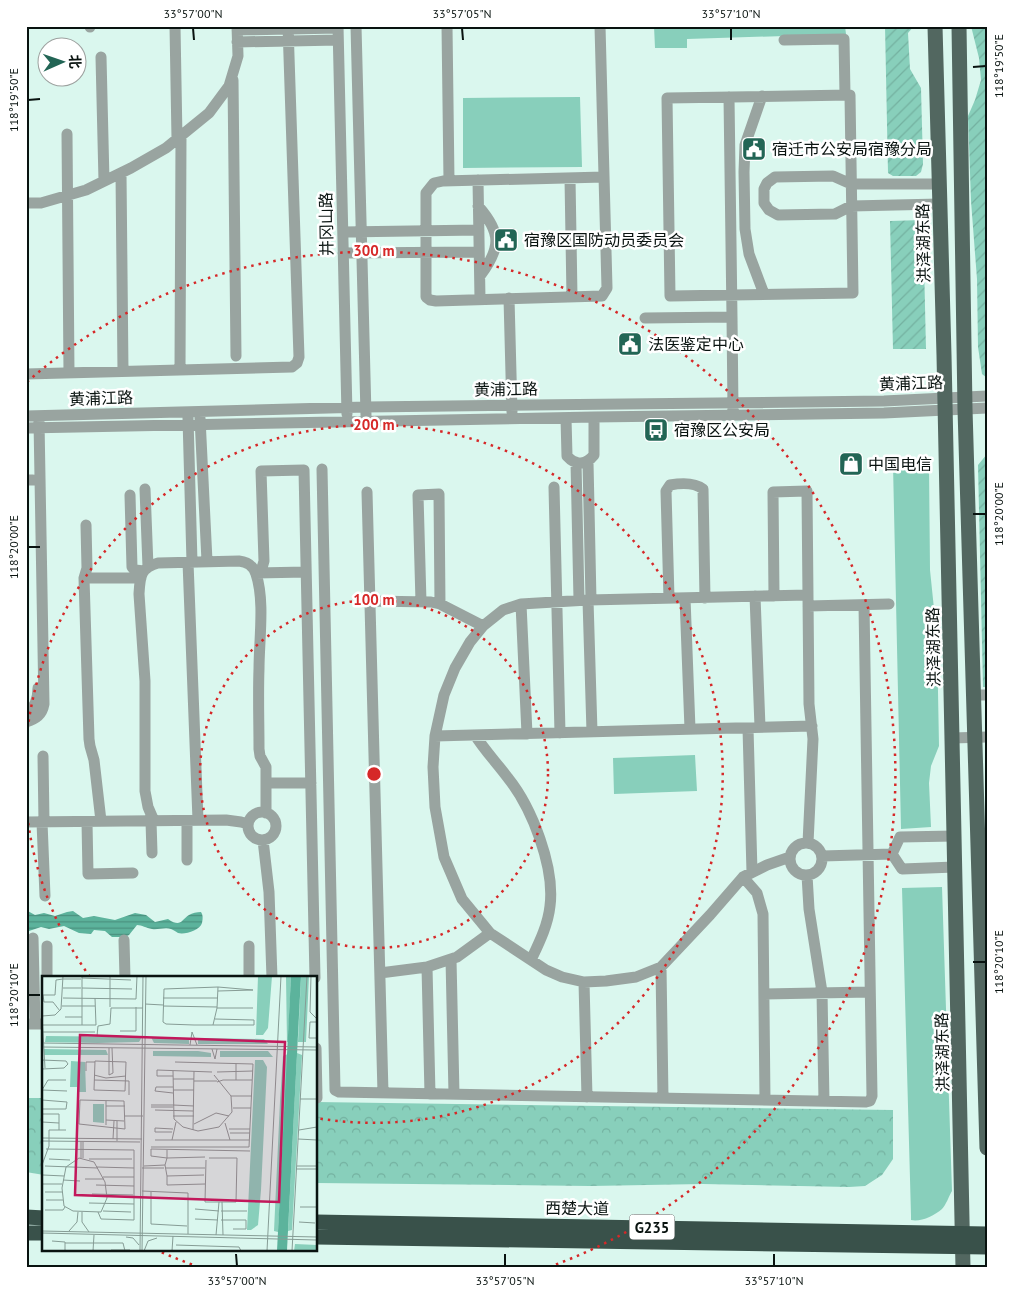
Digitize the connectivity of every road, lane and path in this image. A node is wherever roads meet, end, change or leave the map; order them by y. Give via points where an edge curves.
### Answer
1 (175, 26) edge
2 (356, 26) edge
3 (447, 26) edge
4 (600, 26) edge
5 (936, 26) edge
6 (958, 26) edge
7 (237, 28) edge
8 (288, 28) edge
9 (338, 32) edge
10 (784, 40) dead end
11 (237, 42) junction
12 (289, 42) junction
13 (100, 57) dead end
14 (233, 73) junction
15 (846, 95) junction
16 (729, 96) junction
17 (762, 96) junction
18 (67, 134) dead end
19 (179, 137) junction
20 (121, 173) junction
21 (570, 178) junction
22 (604, 178) junction
23 (478, 180) junction
24 (104, 181) junction
25 (450, 181) junction
26 (851, 184) junction
27 (940, 184) junction
28 (67, 195) junction
29 (26, 204) edge
30 (940, 204) junction
31 (478, 206) junction
32 (852, 206) junction
33 (479, 230) junction
34 (426, 231) junction
35 (342, 232) junction
36 (362, 232) junction
37 (426, 252) junction
38 (479, 252) junction
39 (343, 253) junction
40 (362, 253) junction
41 (480, 276) junction
42 (764, 294) junction
43 (732, 295) junction
44 (572, 297) junction
45 (509, 298) junction
46 (480, 299) junction
47 (732, 317) junction
48 (645, 318) dead end
49 (236, 356) dead end
50 (180, 370) junction
51 (124, 371) junction
52 (69, 373) junction
53 (26, 374) edge
54 (987, 396) edge
55 (733, 403) junction
56 (965, 403) junction
57 (945, 404) junction
58 (512, 405) junction
59 (366, 407) junction
60 (346, 408) junction
61 (987, 408) edge
62 (200, 411) junction
63 (187, 412) junction
64 (733, 415) junction
65 (594, 417) junction
66 (566, 418) junction
67 (512, 419) junction
68 (366, 421) junction
69 (33, 422) edge
70 (347, 422) junction
71 (188, 425) junction
72 (201, 425) junction
73 (582, 462) junction
74 (322, 469) dead end
75 (30, 480) edge
76 (554, 487) dead end
77 (145, 489) dead end
78 (367, 492) dead end
79 (130, 495) dead end
80 (86, 525) dead end
81 (206, 561) junction
82 (190, 562) junction
83 (144, 572) junction
84 (306, 572) junction
85 (256, 573) junction
86 (84, 578) junction
87 (755, 596) junction
88 (774, 596) junction
89 (669, 598) junction
90 (686, 598) junction
91 (705, 598) junction
92 (586, 600) junction
93 (808, 600) junction
94 (370, 601) junction
95 (421, 602) junction
96 (557, 602) junction
97 (440, 604) junction
98 (522, 604) junction
99 (889, 604) dead end
100 (864, 605) junction
101 (483, 626) junction
102 (980, 695) edge
103 (26, 715) edge
104 (26, 722) edge
105 (812, 726) junction
106 (748, 728) junction
107 (760, 728) junction
108 (690, 729) junction
109 (592, 732) junction
110 (560, 733) junction
111 (527, 734) junction
112 (435, 736) junction
113 (475, 736) junction
114 (981, 737) edge
115 (952, 738) junction
116 (42, 756) dead end
117 (266, 783) junction
118 (311, 783) junction
119 (266, 813) junction
120 (192, 820) junction
121 (100, 821) junction
122 (153, 821) junction
123 (26, 822) edge
124 (43, 822) junction
125 (87, 822) junction
126 (248, 824) junction
127 (954, 836) junction
128 (263, 840) junction
129 (808, 843) junction
130 (152, 853) dead end
131 (869, 854) junction
132 (892, 854) junction
133 (822, 856) junction
134 (790, 857) junction
135 (187, 860) dead end
136 (955, 867) junction
137 (133, 873) dead end
138 (747, 874) junction
139 (807, 875) junction
140 (45, 896) dead end
141 (490, 933) junction
142 (33, 938) dead end
143 (124, 940) dead end
144 (47, 946) dead end
145 (249, 946) dead end
146 (451, 959) junction
147 (531, 960) junction
148 (427, 967) junction
149 (661, 967) junction
150 (380, 973) junction
151 (47, 976) edge
152 (125, 976) edge
153 (249, 976) edge
154 (272, 976) edge
155 (315, 976) edge
156 (584, 982) junction
157 (870, 992) junction
158 (822, 993) junction
159 (764, 994) junction
160 (35, 1024) edge
161 (384, 1093) junction
162 (430, 1094) junction
163 (454, 1094) junction
164 (587, 1097) junction
165 (663, 1098) junction
166 (766, 1100) junction
167 (824, 1101) junction
168 (987, 1148) edge
169 (26, 1217) edge
170 (42, 1218) edge
171 (318, 1222) edge
172 (26, 1232) edge
173 (42, 1233) edge
174 (987, 1234) edge
175 (318, 1237) edge
176 (963, 1240) junction
177 (987, 1247) edge
178 (963, 1268) edge

1 - 19 street
2 - 36 street
3 - 25 street
4 - 22 street
5 - 27 main road, 洪泽湖东路
6 - 56 main road
7 - 8 street
7 - 11 street
8 - 9 street
8 - 12 street
9 - 12 street
9 - 35 street, 井冈山路
10 - 15 street via 844,39
11 - 12 street
11 - 14 street via 238,56
12 - 50 street via 299,357 292,367
13 - 24 street
14 - 19 street via 229,86 209,113
14 - 49 street
15 - 17 street
15 - 26 street via 850,95
16 - 17 street
16 - 43 street
16 - 43 street via 667,98 670,296
17 - 42 street via 745,144 744,172 745,230 749,254
18 - 28 street
19 - 20 street
19 - 50 street
20 - 24 street
20 - 51 street
21 - 22 street
21 - 23 street
21 - 44 street
22 - 44 street via 607,288 602,296
23 - 25 street
23 - 31 street
24 - 28 street
25 - 34 street via 434,183 426,193
26 - 27 street
26 - 32 street
26 - 32 street via 833,176 775,177 764,190 764,204 778,215 836,214
27 - 30 main road, 洪泽湖东路
28 - 29 street
28 - 52 street
30 - 32 street
30 - 57 main road, 洪泽湖东路
31 - 33 street
31 - 41 street via 494,227 495,239 495,251
32 - 42 street via 853,293
33 - 34 street
33 - 38 street
34 - 36 street
34 - 37 street
35 - 36 street
35 - 39 street, 井冈山路
36 - 40 street
37 - 38 street
37 - 40 street
37 - 46 street via 426,297 430,300
38 - 41 street
39 - 40 street
39 - 60 street, 井冈山路
40 - 59 street
41 - 46 street
42 - 43 street
43 - 47 street
44 - 45 street
45 - 46 street
45 - 58 street
47 - 48 street
47 - 55 street
50 - 51 street
51 - 52 street
52 - 53 street
54 - 56 street, 黄浦江路
55 - 57 street, 黄浦江路 via 884,401
55 - 58 street, 黄浦江路
55 - 64 street
56 - 57 street, 黄浦江路
56 - 61 street, 黄浦江路
56 - 102 main road
57 - 64 street, 黄浦江路 via 884,413
57 - 115 main road, 洪泽湖东路
58 - 59 street, 黄浦江路
58 - 67 street
59 - 60 street, 黄浦江路
59 - 68 street
60 - 62 street, 黄浦江路
60 - 70 street, 井冈山路
62 - 63 street, 黄浦江路
62 - 72 street
63 - 69 street, 黄浦江路
63 - 71 street
64 - 65 street, 黄浦江路
65 - 66 street, 黄浦江路
65 - 73 street via 594,455
66 - 67 street, 黄浦江路
66 - 73 street via 567,456 573,462
67 - 68 street, 黄浦江路
68 - 70 street, 黄浦江路
69 - 71 street, 黄浦江路
69 - 75 street
69 - 104 street via 44,704 38,717
70 - 72 street, 黄浦江路
71 - 72 street, 黄浦江路
71 - 82 street
72 - 81 street
73 - 92 street
74 - 161 street via 335,1090
75 - 103 street via 38,695
76 - 96 street
77 - 83 street
78 - 94 street
79 - 83 street via 132,567
80 - 86 street via 87,568
81 - 82 street
81 - 85 street via 245,562
82 - 83 street via 158,563
82 - 120 street
83 - 86 street
83 - 122 street via 139,594 145,681 145,791
84 - 85 street
84 - 85 street via 304,470 278,470 261,471 264,561
84 - 118 street
85 - 117 street via 261,612 259,749 266,767
86 - 121 street via 89,739
87 - 88 street
87 - 91 street
87 - 107 street
88 - 93 street
88 - 93 street via 773,492 807,491
89 - 90 street
89 - 91 street via 666,491 670,485 677,484 698,485 703,489
89 - 92 street
90 - 91 street
90 - 108 street
92 - 96 street
92 - 109 street
93 - 100 street
93 - 105 street
94 - 95 street
94 - 150 street
95 - 97 street
95 - 97 street via 418,494 438,494
96 - 98 street
96 - 110 street
97 - 101 street
98 - 101 street via 503,610
98 - 111 street
99 - 100 street
100 - 131 street
101 - 112 street via 455,668 444,695
102 - 114 main road
105 - 107 street
105 - 129 street
106 - 107 street
106 - 108 street
106 - 138 street
108 - 109 street
109 - 110 street
110 - 111 street
111 - 113 street
112 - 113 street
112 - 141 street via 435,807 444,857 462,899
113 - 147 street via 521,798 540,841 549,873 550,908 544,932
114 - 115 street
114 - 168 main road
115 - 127 main road, 洪泽湖东路
116 - 124 street
117 - 118 street
117 - 119 street
118 - 155 street
119 - 126 street via 254,814
119 - 128 street via 274,818 276,828 272,836
120 - 122 street
120 - 126 street
120 - 135 street
121 - 122 street
121 - 125 street
122 - 130 street
123 - 124 street
124 - 125 street
124 - 140 street
125 - 137 street via 88,874
126 - 128 street via 252,836
127 - 132 street via 900,837
127 - 136 main road, 洪泽湖东路
128 - 154 street
129 - 133 street via 816,846
129 - 134 street via 798,845
131 - 132 street
131 - 133 street
131 - 157 street
132 - 136 street via 902,869
133 - 139 street via 819,868
134 - 138 street
134 - 139 street via 793,868
136 - 176 main road, 洪泽湖东路
138 - 149 street
138 - 159 street via 763,914
139 - 158 street
141 - 146 street
141 - 147 street
142 - 160 street
143 - 152 street
144 - 151 street
145 - 153 street
146 - 148 street
146 - 163 street
147 - 156 street via 562,977
148 - 150 street
148 - 162 street
149 - 156 street via 636,977
149 - 165 street
150 - 161 street
156 - 164 street
157 - 158 street
157 - 167 street via 870,1101
158 - 159 street
158 - 167 street
159 - 166 street
161 - 162 street
162 - 163 street
163 - 164 street
164 - 165 street
165 - 166 street
166 - 167 street
169 - 170 highway
171 - 176 highway, 西楚大道 / G235
172 - 173 highway
174 - 176 highway, 西楚大道 / G235
175 - 176 highway, 西楚大道 / G235
176 - 177 highway, 西楚大道 / G235
176 - 178 main road, 洪泽湖东路

